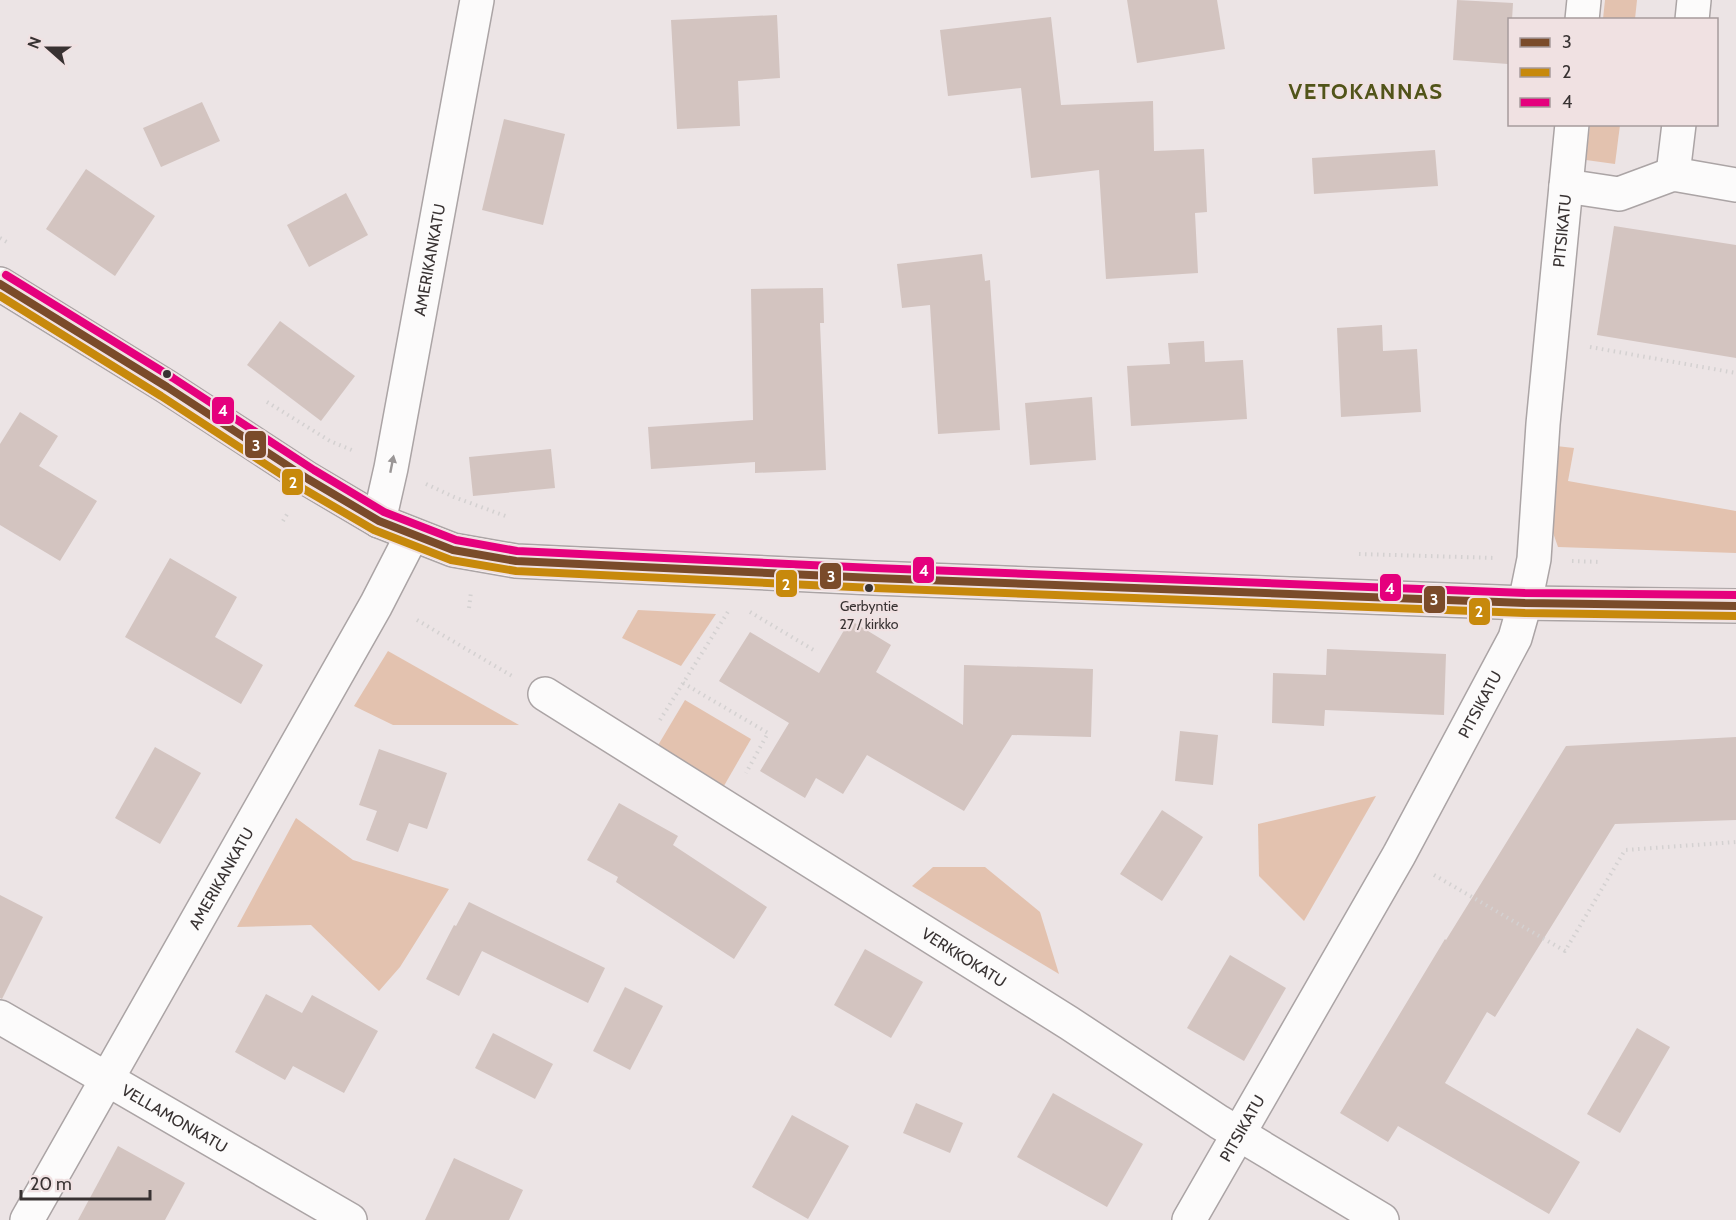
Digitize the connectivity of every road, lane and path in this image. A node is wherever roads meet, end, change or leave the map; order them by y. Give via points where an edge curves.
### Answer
1 (477, 0) edge
2 (1584, 0) edge
3 (1694, 0) edge
4 (1582, 18) edge
5 (1692, 18) edge
6 (1572, 126) edge
7 (1679, 126) edge
8 (1673, 174) junction
9 (1736, 185) edge
10 (1566, 186) junction
11 (0, 238) edge
12 (12, 246) dead end
13 (0, 284) edge
14 (1551, 340) junction
15 (1736, 373) edge
16 (261, 398) dead end
17 (391, 468) junction
18 (514, 519) dead end
19 (379, 521) junction
20 (412, 535) junction
21 (1348, 554) dead end
22 (1534, 559) junction
23 (734, 602) dead end
24 (1525, 603) junction
25 (1736, 606) edge
26 (743, 608) dead end
27 (417, 620) dead end
28 (816, 652) dead end
29 (683, 683) junction
30 (545, 694) joint
31 (639, 753) junction
32 (726, 808) junction
33 (1736, 842) edge
34 (1399, 855) junction
35 (0, 1017) edge
36 (107, 1077) junction
37 (1239, 1134) junction
38 (27, 1220) edge
39 (350, 1220) edge
40 (1189, 1220) edge
41 (1382, 1220) edge

17 -> 1 street, AMERIKANKATU
2 - 4 street
3 - 5 street
6 - 10 street, PITSIKATU
7 - 8 street
8 - 9 street
8 - 10 street via 1619,194
10 - 14 street, PITSIKATU
11 - 12 path
13 - 19 street
14 - 15 path
14 - 22 street, PITSIKATU
16 - 17 path via 330,441
17 - 18 path
17 - 19 street, AMERIKANKATU
19 - 20 street
20 - 24 street via 453,550 516,561
20 - 36 street, AMERIKANKATU
21 - 22 path
22 - 24 street, PITSIKATU
23 - 29 path
24 - 25 street
24 - 34 street, PITSIKATU via 1515,638
26 - 28 path
27 - 30 path
29 - 31 path
29 - 32 path via 768,733
30 - 31 street, VERKKOKATU
31 - 32 street, VERKKOKATU
32 - 37 street, VERKKOKATU
33 - 34 path via 1625,850 1565,951
34 - 37 street, PITSIKATU
35 - 36 street, VELLAMONKATU
36 - 38 street, AMERIKANKATU
36 - 39 street, VELLAMONKATU
37 - 40 street, PITSIKATU
37 - 41 street, VERKKOKATU

